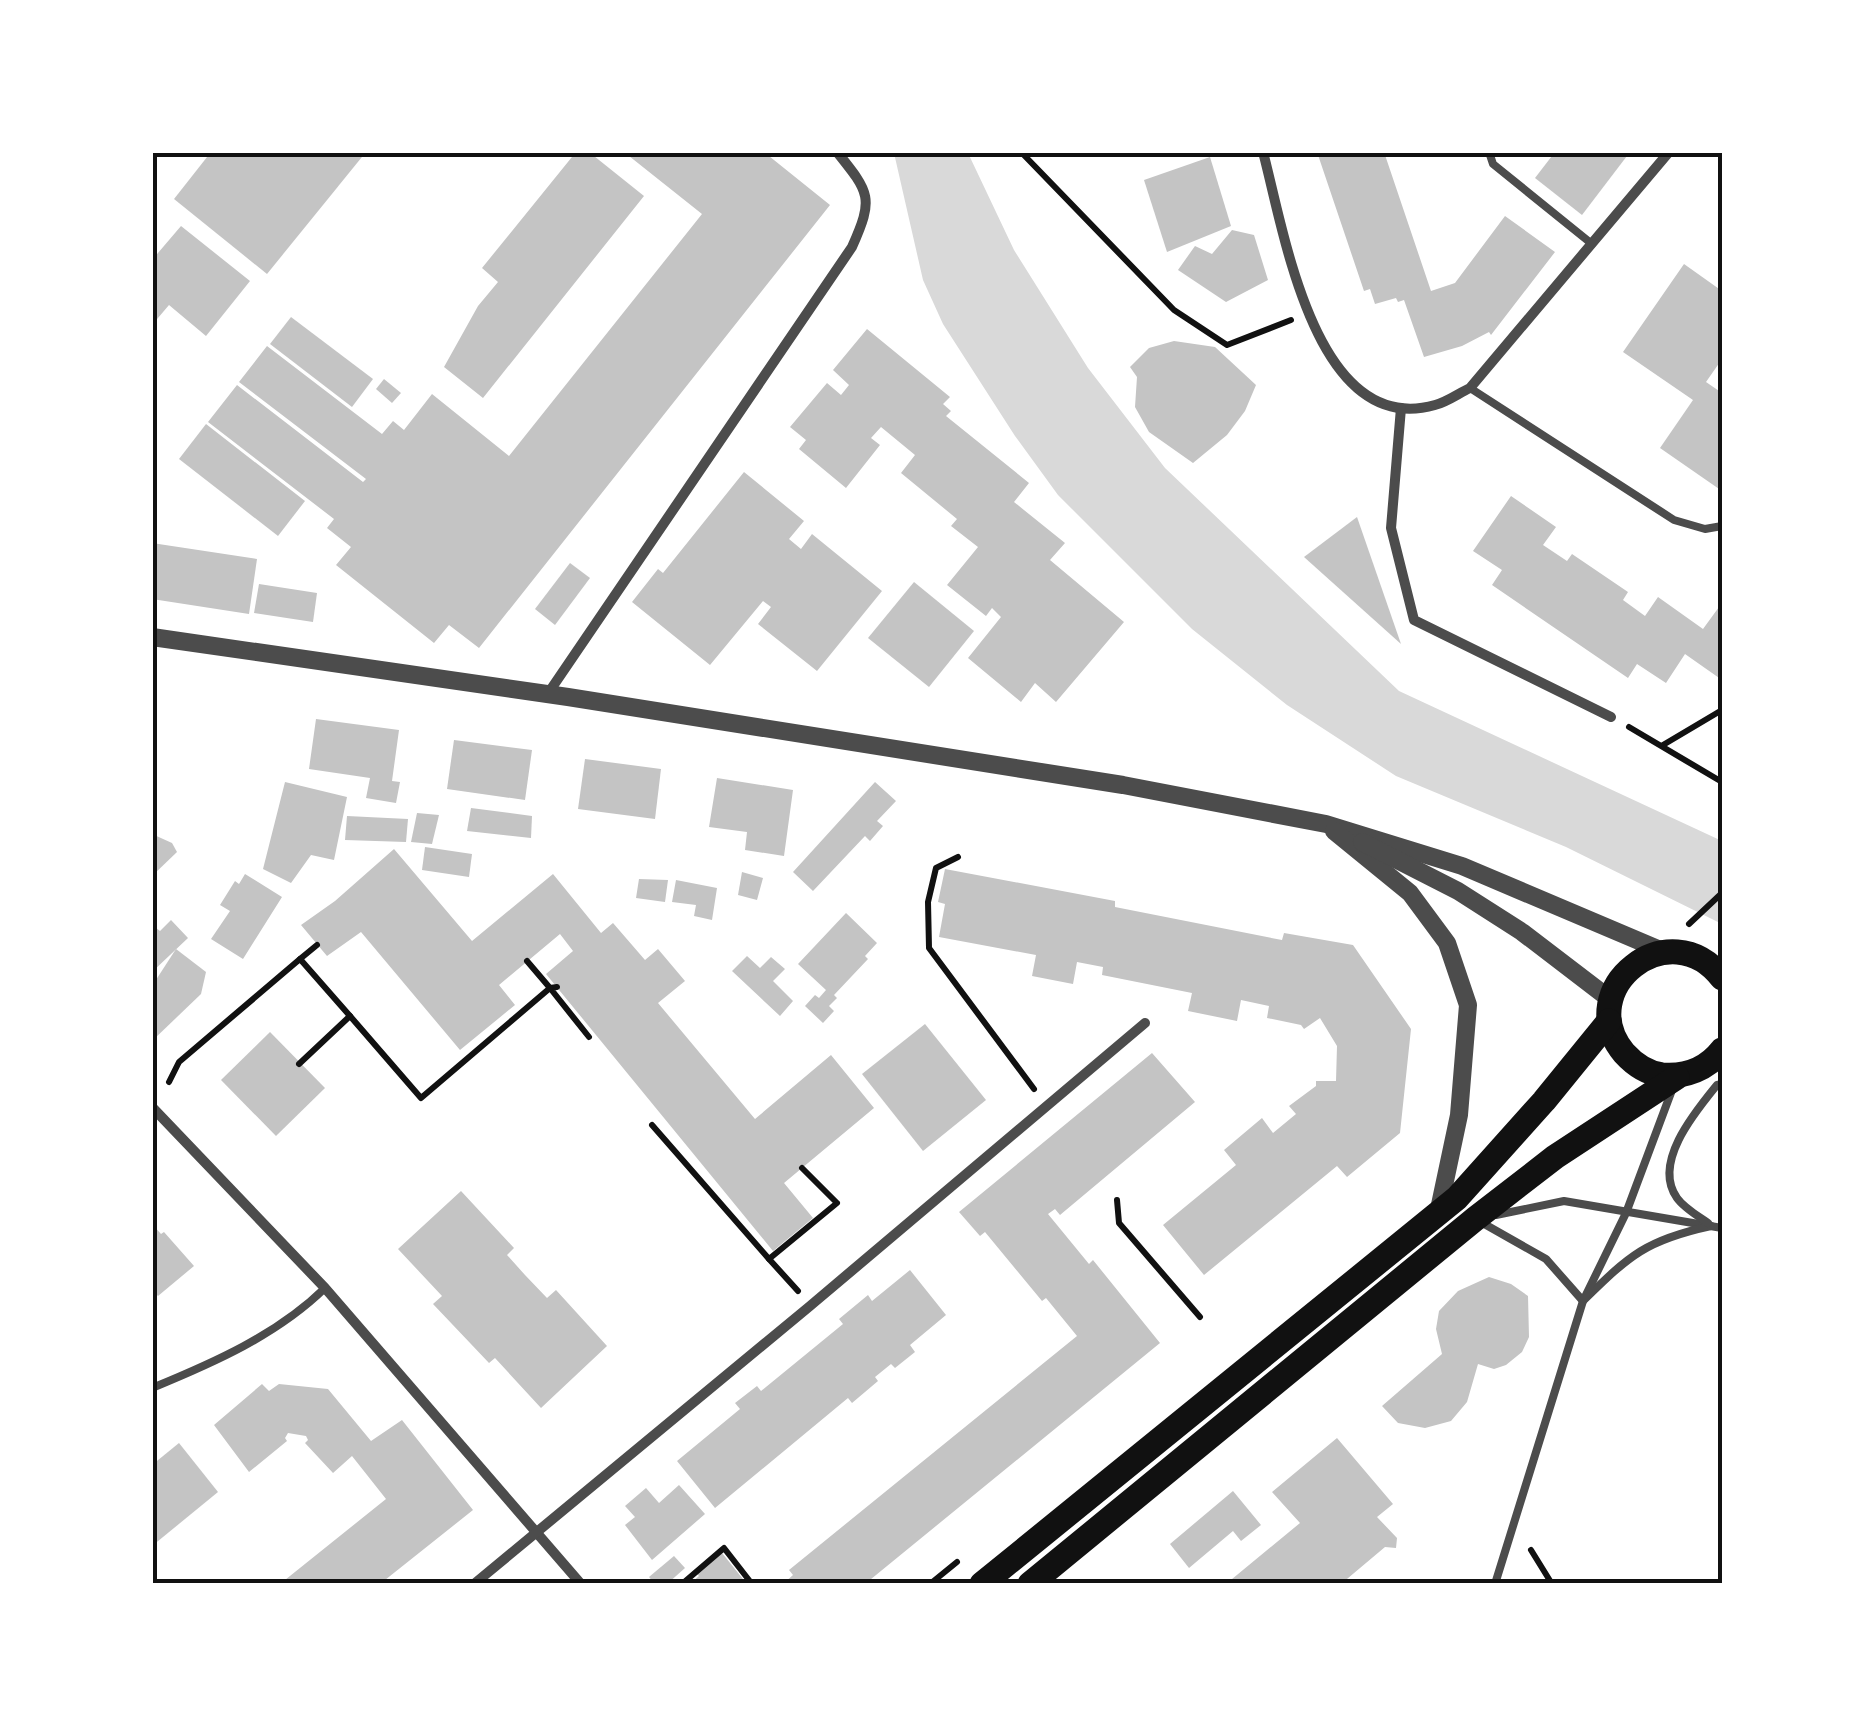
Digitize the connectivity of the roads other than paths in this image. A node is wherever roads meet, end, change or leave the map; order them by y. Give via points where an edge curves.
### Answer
1 (837, 152) edge
2 (1263, 152) edge
3 (1490, 152) edge
4 (1669, 152) edge
5 (1592, 244) junction
6 (1470, 388) junction
7 (1401, 408) junction
8 (1722, 526) edge
9 (152, 637) edge
10 (547, 695) junction
11 (1611, 717) road end
12 (1326, 824) junction
13 (1722, 944) edge
14 (1674, 952) junction
15 (1722, 978) edge
16 (1610, 1011) junction
17 (1145, 1023) dead end
18 (1720, 1064) edge
19 (1677, 1076) junction
20 (152, 1108) edge
21 (1626, 1212) junction
22 (1438, 1214) junction
23 (1476, 1219) junction
24 (1711, 1226) junction
25 (1722, 1228) edge
26 (324, 1288) junction
27 (1583, 1300) junction
28 (152, 1388) edge
29 (537, 1533) junction
30 (474, 1584) edge
31 (581, 1584) edge
32 (982, 1584) edge
33 (1030, 1584) edge
34 (1495, 1584) edge

1 - 10 street via 867,196 866,217 852,246
2 - 7 street via 1306,314 1347,380 1374,400
3 - 5 lane via 1493,164
4 - 5 street
5 - 6 street
6 - 7 street via 1436,405
6 - 8 lane via 1674,520
7 - 11 street via 1391,528 1414,620
9 - 10 street
10 - 12 street via 1123,785
12 - 14 street via 1462,866
12 - 16 street via 1458,891 1522,932
12 - 22 street via 1410,893 1447,943 1468,1005 1459,1115
13 - 14 main road
14 - 15 main road via 1700,958
14 - 16 main road via 1636,962 1624,973
16 - 19 main road via 1616,1044 1632,1062 1653,1074
16 - 22 main road via 1544,1101
17 - 29 street
18 - 19 main road
18 - 24 lane via 1717,1086 1689,1118 1668,1182 1678,1201
19 - 21 lane
19 - 23 main road
20 - 26 street
21 - 23 lane via 1564,1201
21 - 24 lane
21 - 27 lane
22 - 32 main road
23 - 27 lane via 1546,1259
23 - 33 main road
24 - 25 lane
24 - 27 lane via 1640,1251
26 - 28 lane via 217,1362
26 - 29 street
27 - 34 lane
29 - 30 street
29 - 31 street

